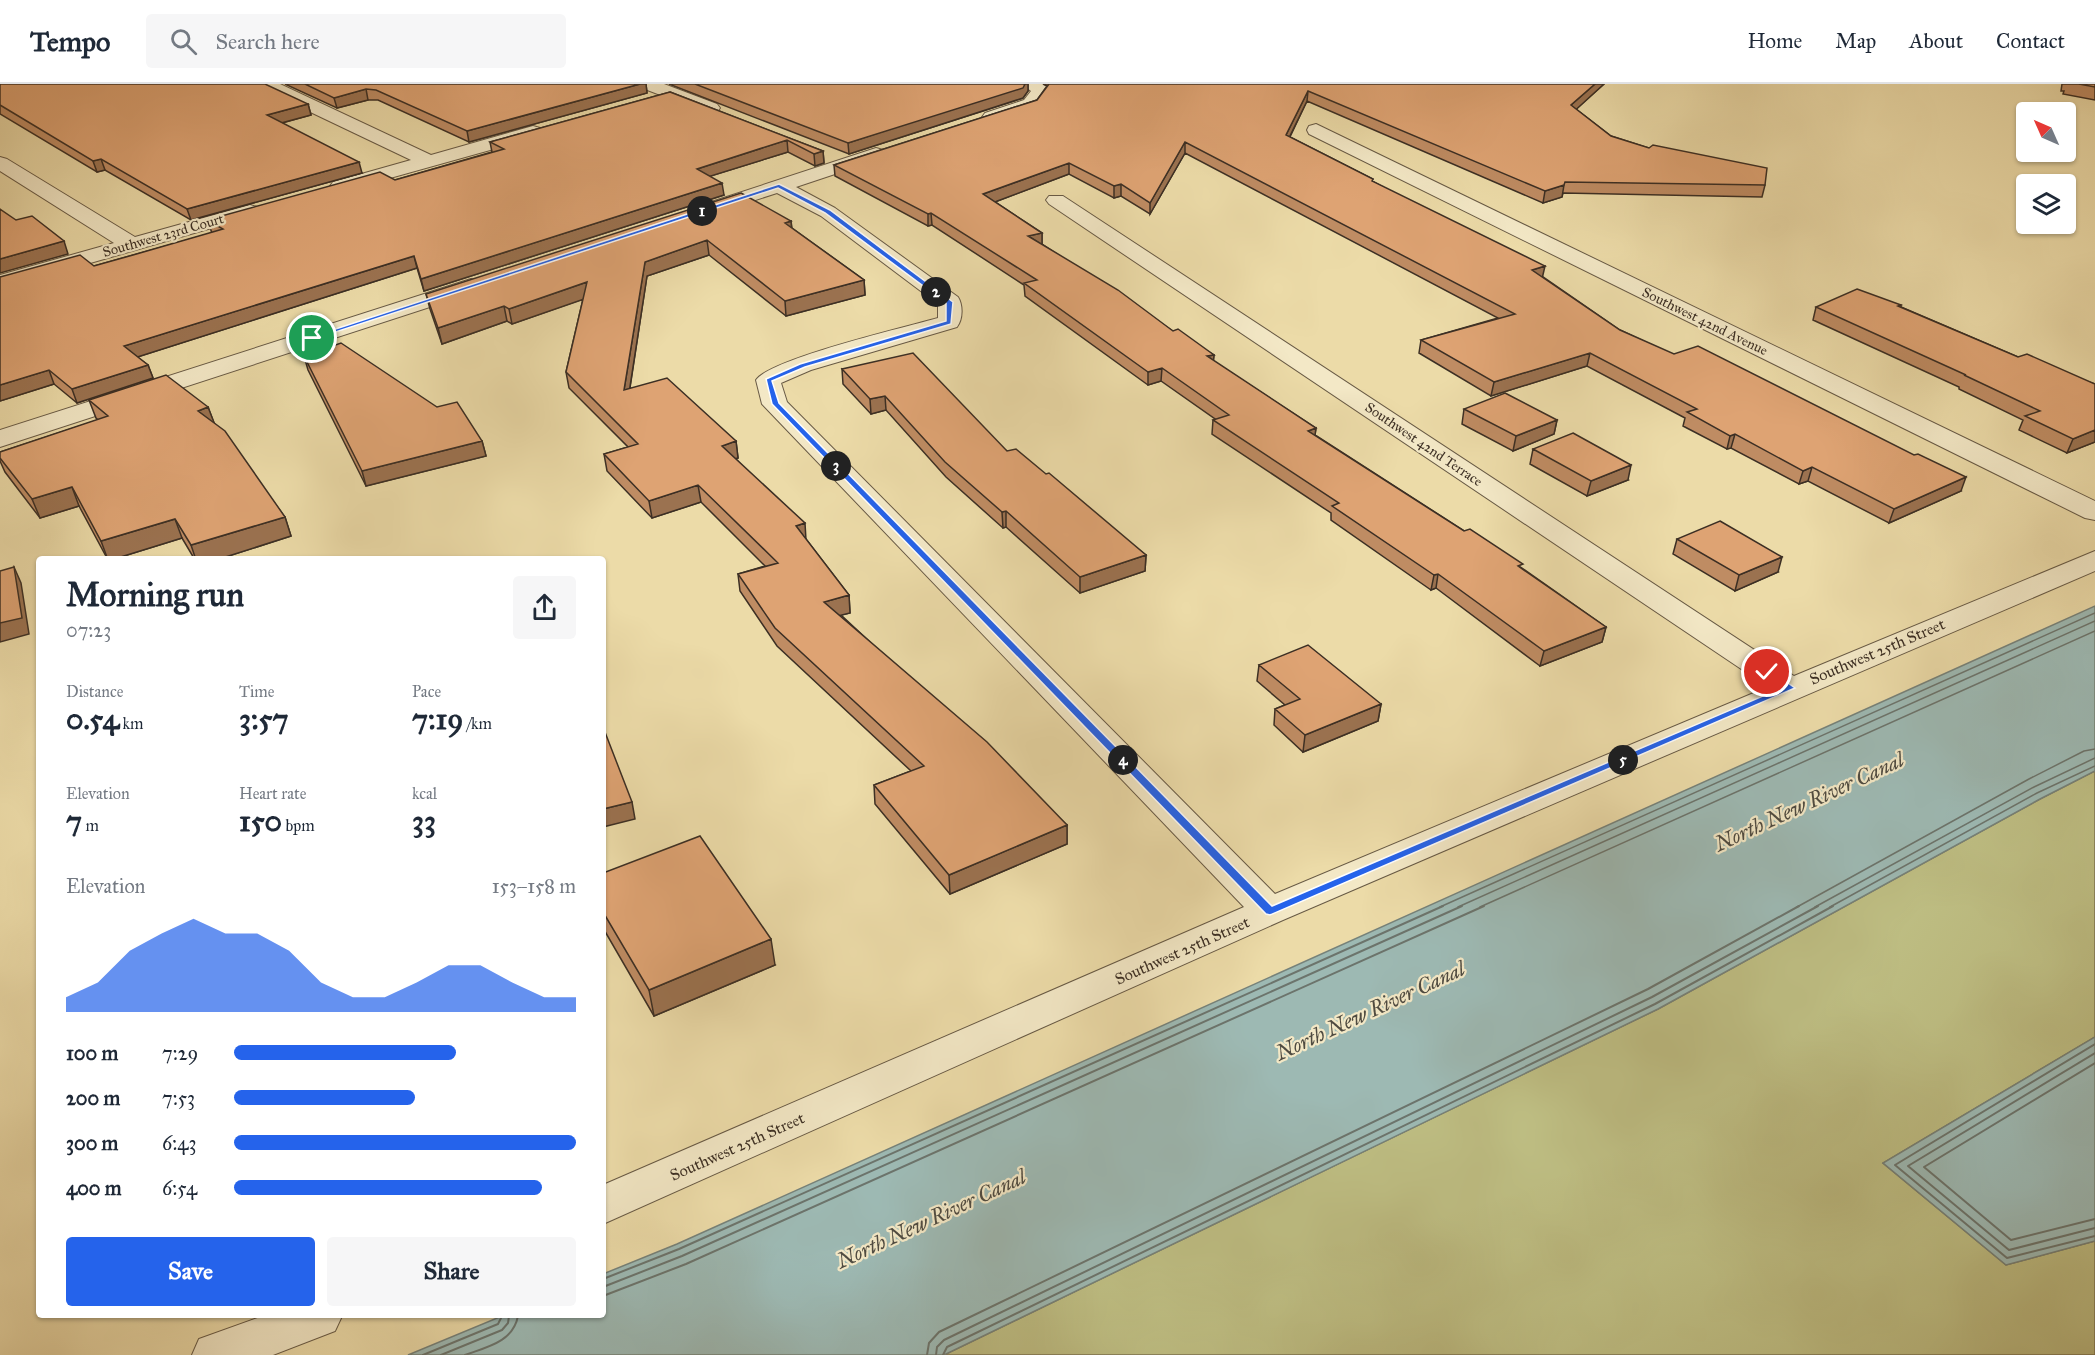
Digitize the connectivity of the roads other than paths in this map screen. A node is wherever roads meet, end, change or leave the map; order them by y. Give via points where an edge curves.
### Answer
1 (266, 84) edge
2 (648, 84) edge
3 (1036, 87) edge
4 (673, 94) junction
5 (640, 103) edge
6 (728, 115) edge
7 (973, 122) edge
8 (551, 127) edge
9 (1316, 130) dead end
10 (894, 148) edge
11 (827, 155) edge
12 (429, 161) junction
13 (0, 163) edge
14 (849, 163) junction
15 (779, 186) junction
16 (326, 190) edge
17 (1056, 200) dead end
18 (269, 206) edge
19 (689, 216) edge
20 (131, 244) junction
21 (0, 282) edge
22 (485, 282) edge
23 (0, 439) edge
24 (2095, 512) edge
25 (2095, 560) edge
26 (1791, 688) junction
27 (1270, 911) junction
28 (606, 1205) edge
29 (313, 1318) edge
30 (216, 1355) edge

1 - 12 street
2 - 4 street
3 - 7 street via 1030,104
4 - 5 street
4 - 6 street
8 - 12 street
9 - 24 street, Southwest 42nd Avenue
10 - 14 street
11 - 14 street
12 - 16 street
13 - 20 street
14 - 15 street
15 - 19 street
15 - 27 street via 828,212 950,302 949,322 802,365 768,380 775,404
17 - 26 street, Southwest 42nd Terrace
18 - 20 street, Southwest 23rd Court
20 - 21 street, Southwest 23rd Court
22 - 23 street
25 - 26 street, Southwest 25th Street
26 - 27 street, Southwest 25th Street
27 - 28 street, Southwest 25th Street
29 - 30 street

